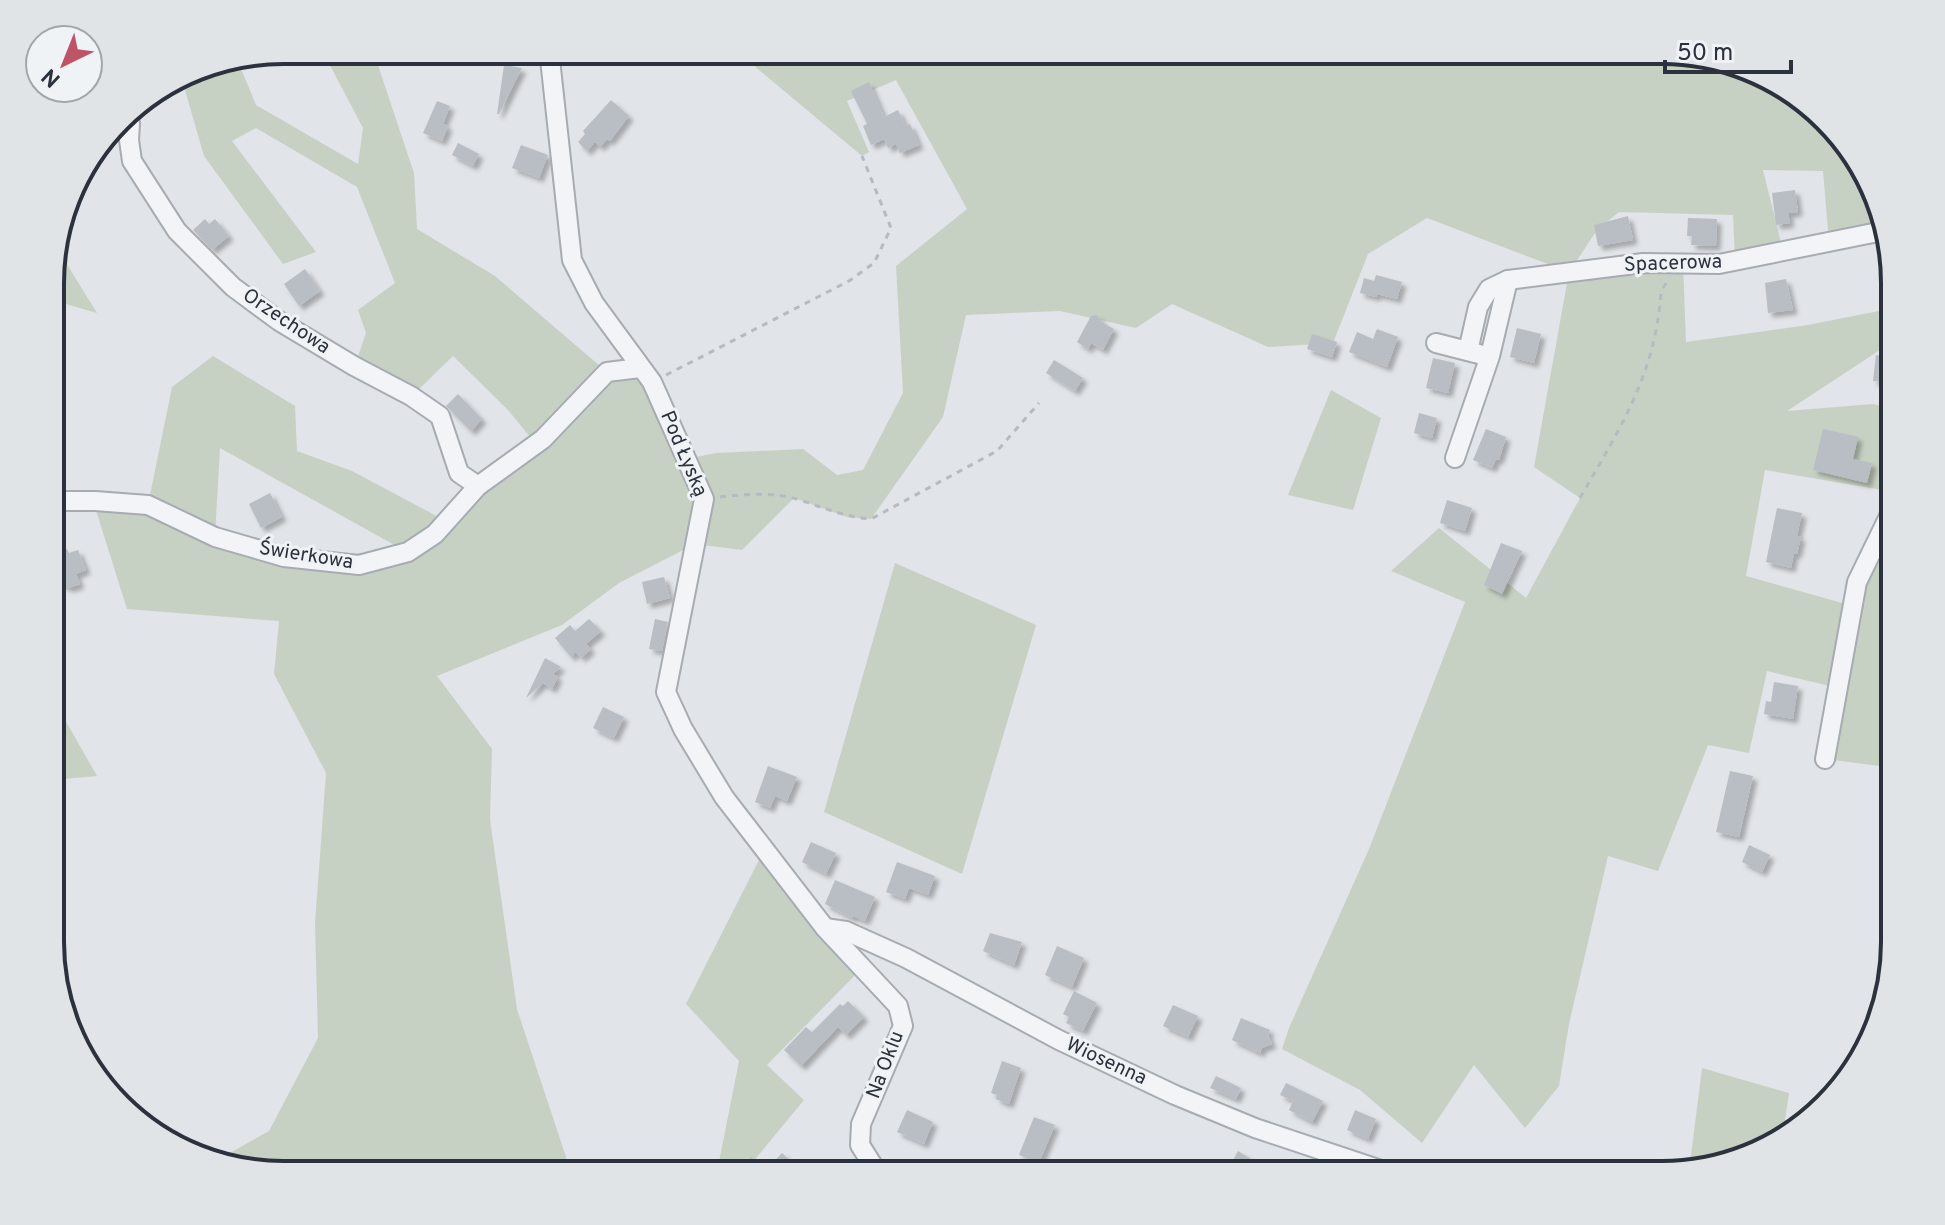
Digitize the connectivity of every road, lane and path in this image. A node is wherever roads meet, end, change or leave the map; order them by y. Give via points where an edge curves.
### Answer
1 (551, 64) edge
2 (130, 127) edge
3 (862, 156) dead end
4 (1875, 233) edge
5 (1683, 263) junction
6 (1508, 280) junction
7 (1436, 343) dead end
8 (1468, 351) junction
9 (1490, 356) junction
10 (646, 375) junction
11 (1039, 403) dead end
12 (1455, 458) dead end
13 (478, 486) junction
14 (1580, 498) dead end
15 (704, 499) junction
16 (64, 501) edge
17 (1881, 533) edge
18 (1825, 759) dead end
19 (825, 928) junction
20 (870, 1161) edge
21 (1354, 1161) edge

1 - 10 street, Pod Łyską via 572,260 594,303
2 - 13 street, Orzechowa via 132,161 177,231 233,287 279,321 440,416 459,473
3 - 10 path via 891,228 874,263 849,281
4 - 5 street, Spacerowa via 1719,264
5 - 6 street, Spacerowa
5 - 14 path via 1661,291 1651,358 1633,405
6 - 8 street via 1489,289 1478,307
6 - 9 street
7 - 8 street
8 - 9 street
9 - 12 street
10 - 13 street, Świerkowa via 607,372 543,439
10 - 15 street, Pod Łyską
11 - 15 path via 997,451 871,519 847,517 794,498 752,493
13 - 16 street, Świerkowa via 435,534 408,552 359,565 284,557 215,537 148,505
15 - 19 street, Pod Łyską via 666,692 724,797
17 - 18 street via 1857,582
19 - 20 street, Na Oklu via 898,1006 903,1026 861,1124 860,1145
19 - 21 street, Wiosenna via 846,931 906,958 1175,1095

